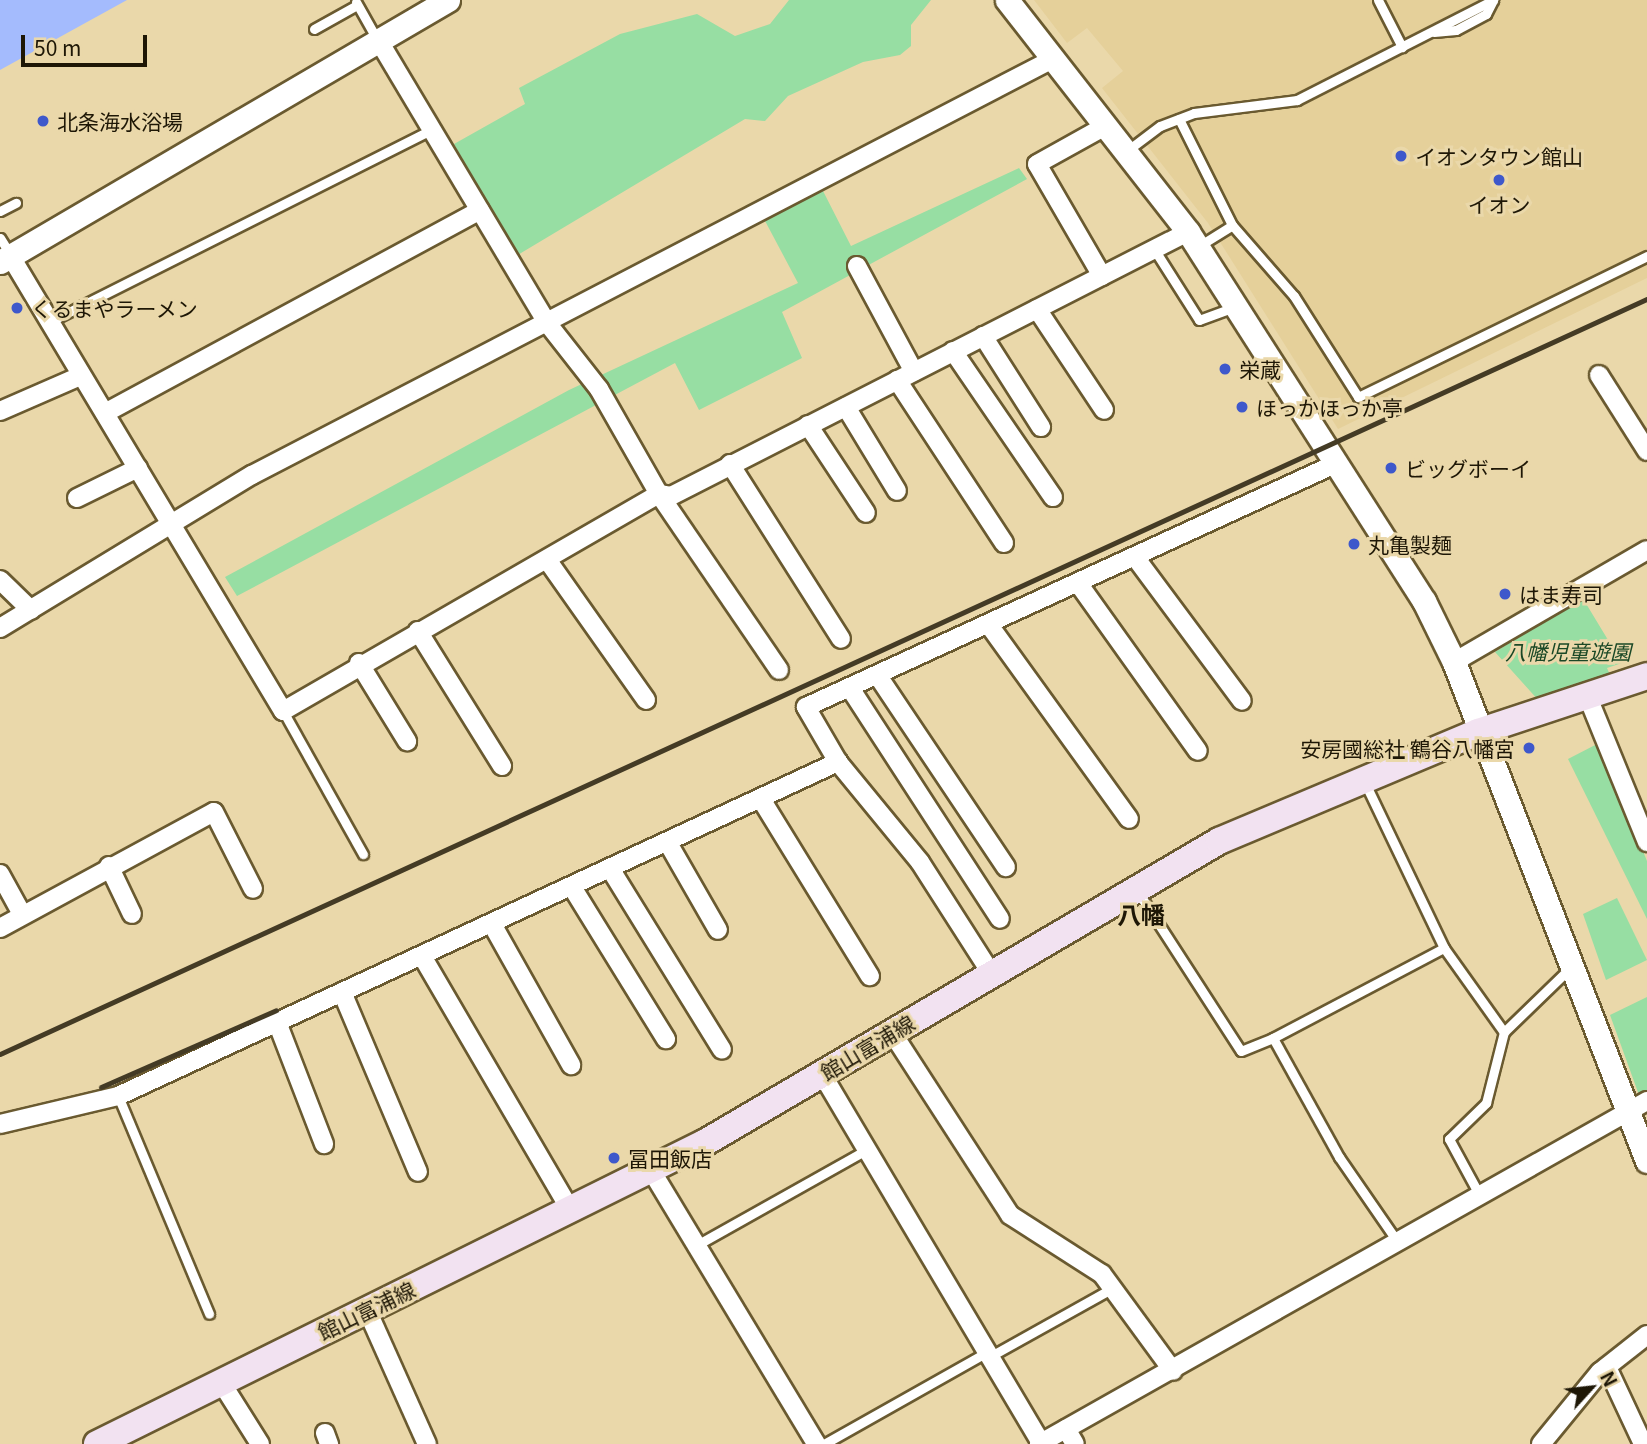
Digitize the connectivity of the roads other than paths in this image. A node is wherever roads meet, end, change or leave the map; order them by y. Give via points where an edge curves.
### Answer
1 (448, 0) edge
2 (1008, 0) edge
3 (1377, 0) edge
4 (1493, 0) edge
5 (356, 2) edge
6 (314, 29) dead end
7 (379, 41) junction
8 (1402, 47) junction
9 (1051, 60) junction
10 (1179, 118) junction
11 (1107, 125) junction
12 (432, 129) junction
13 (1128, 150) junction
14 (16, 202) dead end
15 (480, 211) junction
16 (0, 212) edge
17 (1232, 225) junction
18 (1193, 239) junction
19 (1154, 249) junction
20 (4, 252) edge
21 (1647, 256) edge
22 (857, 266) dead end
23 (1102, 276) junction
24 (1236, 306) junction
25 (1037, 309) junction
26 (47, 323) junction
27 (548, 324) junction
28 (983, 336) junction
29 (953, 351) junction
30 (914, 372) junction
31 (1599, 374) dead end
32 (80, 376) junction
33 (897, 380) junction
34 (846, 407) junction
35 (1104, 410) dead end
36 (0, 411) edge
37 (105, 413) junction
38 (808, 425) junction
39 (1041, 427) dead end
40 (1647, 451) edge
41 (730, 464) junction
42 (1335, 464) junction
43 (138, 468) junction
44 (897, 491) dead end
45 (659, 494) junction
46 (77, 498) dead end
47 (1053, 498) dead end
48 (866, 513) dead end
49 (173, 524) junction
50 (1003, 543) dead end
51 (1647, 550) edge
52 (1135, 557) junction
53 (548, 561) junction
54 (0, 580) edge
55 (1077, 583) junction
56 (31, 610) junction
57 (989, 625) junction
58 (0, 628) edge
59 (418, 631) junction
60 (841, 639) dead end
61 (1454, 662) junction
62 (359, 663) junction
63 (779, 670) dead end
64 (878, 676) junction
65 (1647, 676) edge
66 (849, 688) junction
67 (1587, 695) junction
68 (646, 701) dead end
69 (1242, 701) dead end
70 (283, 711) junction
71 (1478, 732) junction
72 (407, 741) dead end
73 (1198, 751) dead end
74 (838, 762) junction
75 (502, 766) dead end
76 (1363, 778) junction
77 (761, 799) junction
78 (1129, 819) dead end
79 (1647, 842) edge
80 (668, 844) junction
81 (363, 854) dead end
82 (109, 866) junction
83 (1006, 867) dead end
84 (611, 870) junction
85 (0, 874) edge
86 (572, 887) junction
87 (253, 888) dead end
88 (1136, 888) junction
89 (22, 914) junction
90 (132, 914) dead end
91 (1000, 919) dead end
92 (492, 924) junction
93 (0, 928) edge
94 (718, 930) dead end
95 (1444, 948) junction
96 (422, 956) junction
97 (1572, 967) junction
98 (991, 973) junction
99 (870, 976) dead end
100 (342, 992) junction
101 (277, 1022) junction
102 (891, 1031) junction
103 (1504, 1032) junction
104 (1273, 1038) junction
105 (666, 1039) dead end
106 (722, 1050) dead end
107 (571, 1065) dead end
108 (822, 1074) junction
109 (118, 1096) junction
110 (1638, 1106) edge
111 (0, 1124) edge
112 (324, 1144) dead end
113 (868, 1149) junction
114 (1647, 1161) edge
115 (651, 1170) junction
116 (418, 1172) dead end
117 (1480, 1196) junction
118 (570, 1209) junction
119 (695, 1246) junction
120 (1400, 1246) junction
121 (1111, 1289) junction
122 (367, 1310) junction
123 (209, 1314) dead end
124 (1647, 1335) edge
125 (990, 1354) junction
126 (1607, 1367) junction
127 (1173, 1371) junction
128 (221, 1382) junction
129 (1071, 1436) edge
130 (1040, 1443) edge
131 (97, 1444) edge
132 (260, 1444) edge
133 (426, 1444) edge
134 (816, 1444) edge
135 (824, 1444) edge
136 (1541, 1444) edge
137 (1643, 1444) edge

1 - 7 street
2 - 9 street
3 - 8 lane
4 - 8 lane via 1486,14 1456,30 1429,33
5 - 6 lane
5 - 7 lane
7 - 12 street
7 - 20 street
8 - 10 lane via 1297,100
9 - 11 street
9 - 27 street
10 - 13 lane
10 - 17 lane
11 - 13 street
11 - 23 street via 1037,164
12 - 15 street
12 - 26 lane
13 - 18 street
14 - 16 lane
15 - 27 street
15 - 37 street
17 - 18 lane
17 - 21 lane via 1294,296 1351,394 1365,398
18 - 19 street
18 - 24 street
19 - 23 street
19 - 24 lane via 1160,267 1199,320 1211,321
20 - 26 street
22 - 30 street
23 - 25 street
24 - 42 street
25 - 28 street
25 - 35 street
26 - 32 street
27 - 45 street via 599,389
27 - 49 street via 252,475
28 - 29 street
28 - 39 street
29 - 30 street
29 - 47 street
30 - 33 street
31 - 40 street
32 - 36 street
32 - 37 street
33 - 34 street
33 - 50 street
34 - 38 street
34 - 44 street
37 - 43 street
38 - 41 street
38 - 48 street
41 - 45 street via 671,496
41 - 60 street
42 - 52 street
42 - 61 street via 1404,567
43 - 46 street
43 - 49 street
45 - 53 street
45 - 63 street
49 - 56 street
49 - 70 street
51 - 61 street
52 - 55 street
52 - 69 street
53 - 59 street
53 - 68 street
54 - 56 street
55 - 57 street
55 - 73 street
56 - 58 street
57 - 64 street
57 - 78 street
59 - 62 street
59 - 75 street
61 - 71 street
62 - 70 street
62 - 72 street
64 - 66 street
64 - 83 street
65 - 67 main road, 館山富浦線
66 - 74 street via 806,707
66 - 91 street
67 - 71 main road, 館山富浦線
67 - 79 street
70 - 81 lane
71 - 76 main road, 館山富浦線
71 - 97 street
74 - 77 street
74 - 98 street via 920,862
76 - 88 main road, 館山富浦線 via 1219,841
76 - 95 lane
77 - 80 street
77 - 99 street
80 - 84 street
80 - 94 street
82 - 87 street via 214,812
82 - 89 street
82 - 90 street
84 - 86 street
84 - 106 street
85 - 89 street
86 - 92 street
86 - 105 street
88 - 98 main road, 館山富浦線
88 - 104 lane via 1241,1051
89 - 93 street
92 - 96 street
92 - 107 street
95 - 103 lane
95 - 104 lane
96 - 100 street
96 - 118 street
97 - 103 lane
97 - 110 street
98 - 102 main road, 館山富浦線
100 - 101 street
100 - 116 street
101 - 109 street
101 - 112 street
102 - 108 main road, 館山富浦線
102 - 121 street via 1010,1215 1102,1274
103 - 117 lane via 1486,1103 1449,1139
104 - 120 lane via 1339,1157
108 - 113 street
108 - 115 main road, 館山富浦線
109 - 111 street
109 - 123 lane
110 - 114 street
110 - 117 street
113 - 119 lane
113 - 125 street
115 - 118 main road, 館山富浦線
115 - 119 street
117 - 120 street
118 - 122 main road, 館山富浦線
119 - 134 street
120 - 127 street
121 - 125 lane
121 - 127 street
122 - 128 main road, 館山富浦線
122 - 133 street
124 - 126 street
125 - 130 street
125 - 135 lane
126 - 136 street
126 - 137 street
127 - 129 street
128 - 131 main road, 館山富浦線
128 - 132 street
129 - 130 street

